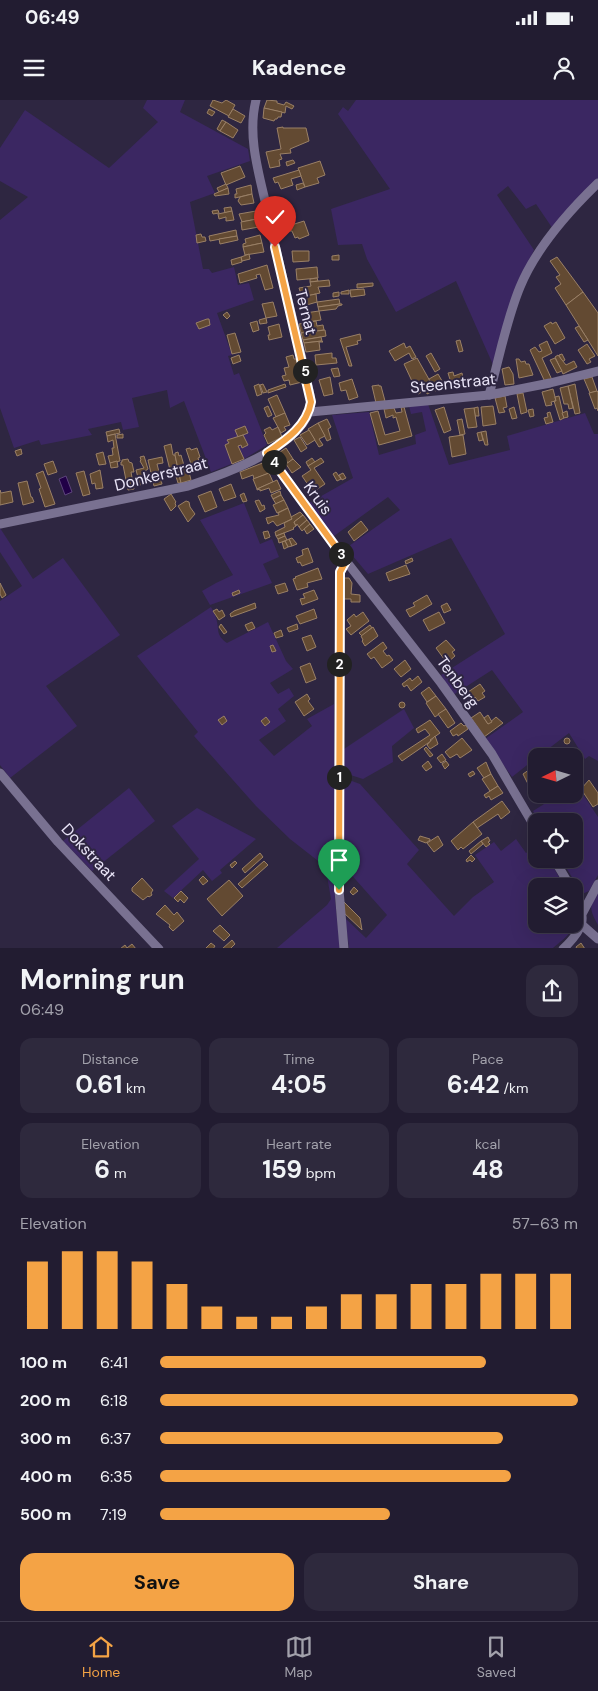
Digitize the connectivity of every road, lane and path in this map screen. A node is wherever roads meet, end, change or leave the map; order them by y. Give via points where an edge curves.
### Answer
1 (256, 100) edge
2 (598, 182) edge
3 (598, 371) edge
4 (489, 395) junction
5 (310, 412) junction
6 (267, 453) junction
7 (0, 524) edge
8 (346, 561) junction
9 (0, 773) edge
10 (528, 815) edge
11 (598, 884) edge
12 (583, 912) edge
13 (583, 926) edge
14 (577, 933) edge
15 (598, 939) edge
16 (159, 948) edge
17 (344, 948) edge
18 (563, 948) edge

1 - 5 street, Ternat via 253,136 256,156 310,395
2 - 4 street via 534,258 511,312
3 - 4 street, Steenstraat
4 - 5 street, Steenstraat
5 - 6 street, Donkerstraat via 301,426
6 - 7 street, Donkerstraat via 188,486
6 - 8 street, Kruis
8 - 10 street, Tenberg via 447,691 492,754
8 - 17 street via 340,572 339,890
9 - 16 street, Dokstraat via 58,842
11 - 12 street
13 - 15 street
14 - 18 street

